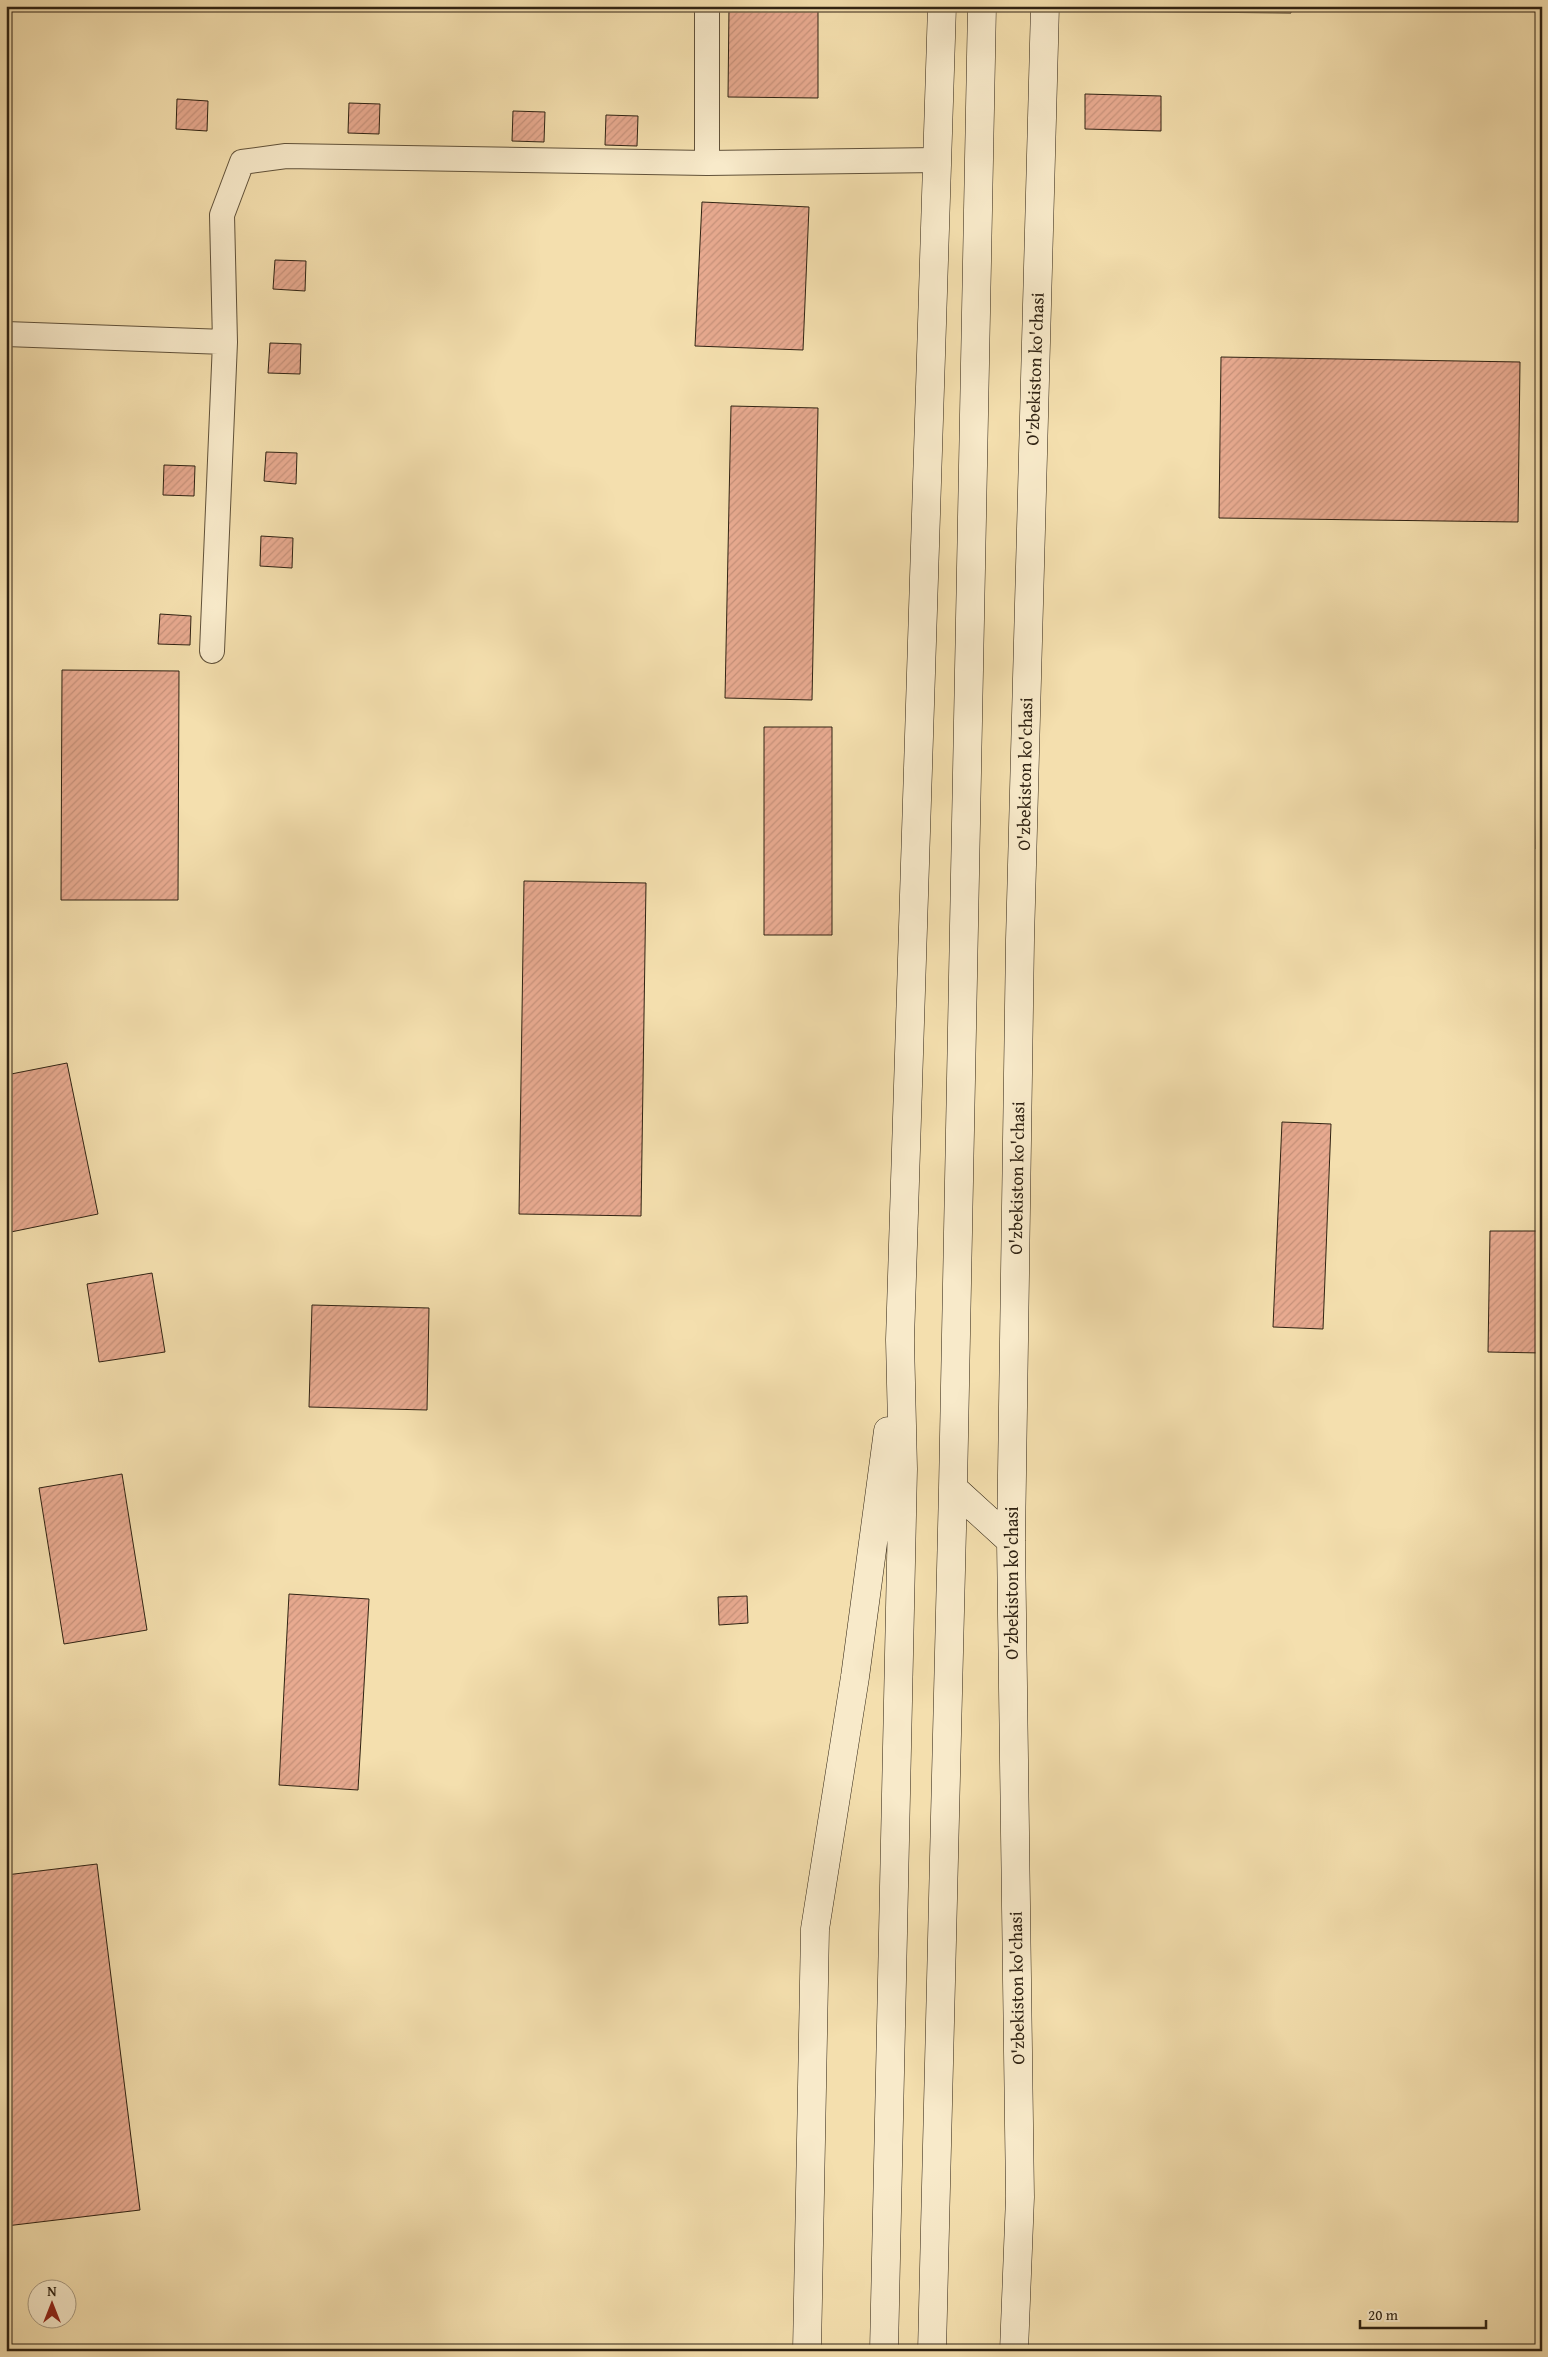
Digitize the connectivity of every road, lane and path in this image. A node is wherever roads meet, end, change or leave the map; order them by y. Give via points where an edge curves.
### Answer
1 (708, 6) edge
2 (942, 6) edge
3 (982, 6) edge
4 (1045, 6) edge
5 (938, 160) junction
6 (707, 163) junction
7 (6, 334) edge
8 (224, 342) junction
9 (212, 651) dead end
10 (900, 1340) junction
11 (953, 1488) junction
12 (1011, 1541) junction
13 (807, 2351) edge
14 (884, 2351) edge
15 (932, 2351) edge
16 (1014, 2351) edge

1 - 6 lane
2 - 5 main road
3 - 11 main road
4 - 12 main road, O'zbekiston ko'chasi via 1020,940
5 - 6 lane
5 - 10 main road
6 - 8 lane via 286,156 242,162 222,215
7 - 8 lane
8 - 9 lane
10 - 13 main road via 855,1677 816,1929
10 - 14 main road via 902,1479
11 - 12 main road
11 - 15 main road
12 - 16 main road, O'zbekiston ko'chasi via 1020,2197

